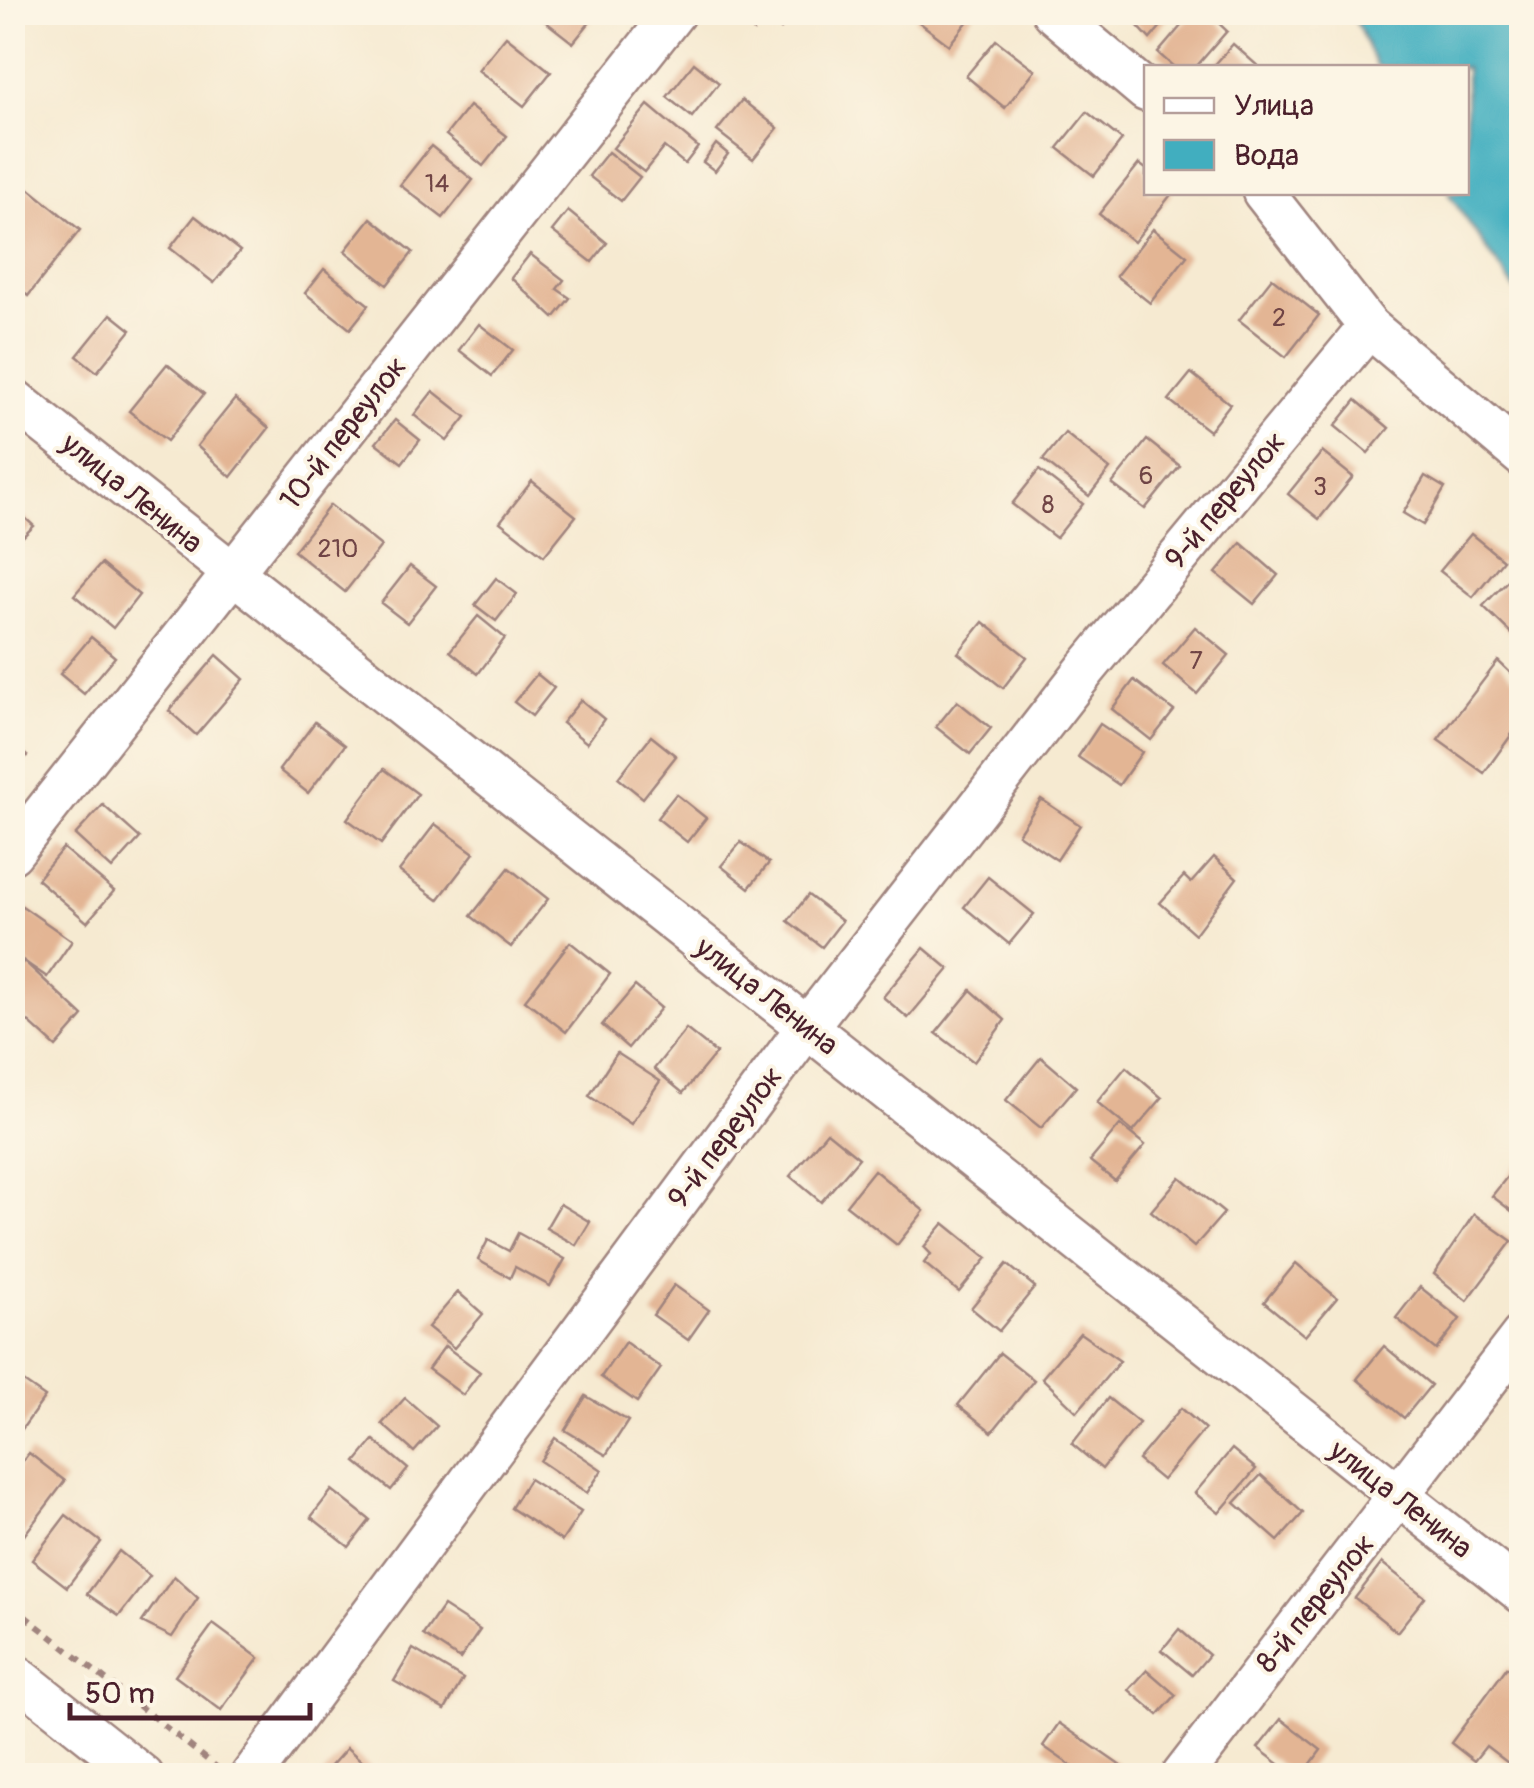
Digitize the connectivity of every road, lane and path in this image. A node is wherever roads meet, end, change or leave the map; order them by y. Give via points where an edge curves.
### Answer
1 (675, 12) edge
2 (1052, 12) edge
3 (1144, 89) edge
4 (1266, 195) edge
5 (1369, 327) junction
6 (12, 398) edge
7 (1522, 456) edge
8 (232, 574) junction
9 (12, 853) edge
10 (807, 1028) junction
11 (1522, 1335) edge
12 (1400, 1498) junction
13 (1522, 1593) edge
14 (12, 1606) edge
15 (12, 1672) edge
16 (144, 1776) edge
17 (228, 1776) edge
18 (251, 1776) edge
19 (1182, 1776) edge

1 - 8 street, 10-й переулок
2 - 3 street
4 - 5 street
5 - 7 street
5 - 10 street, 9-й переулок via 1086,669
6 - 8 street, улица Ленина
8 - 9 street, 10-й переулок
8 - 10 street, улица Ленина
10 - 12 street, улица Ленина
10 - 18 street, 9-й переулок
11 - 12 street, 8-й переулок
12 - 13 street, улица Ленина
12 - 19 street, 8-й переулок via 1314,1598
14 - 17 path
15 - 16 street

